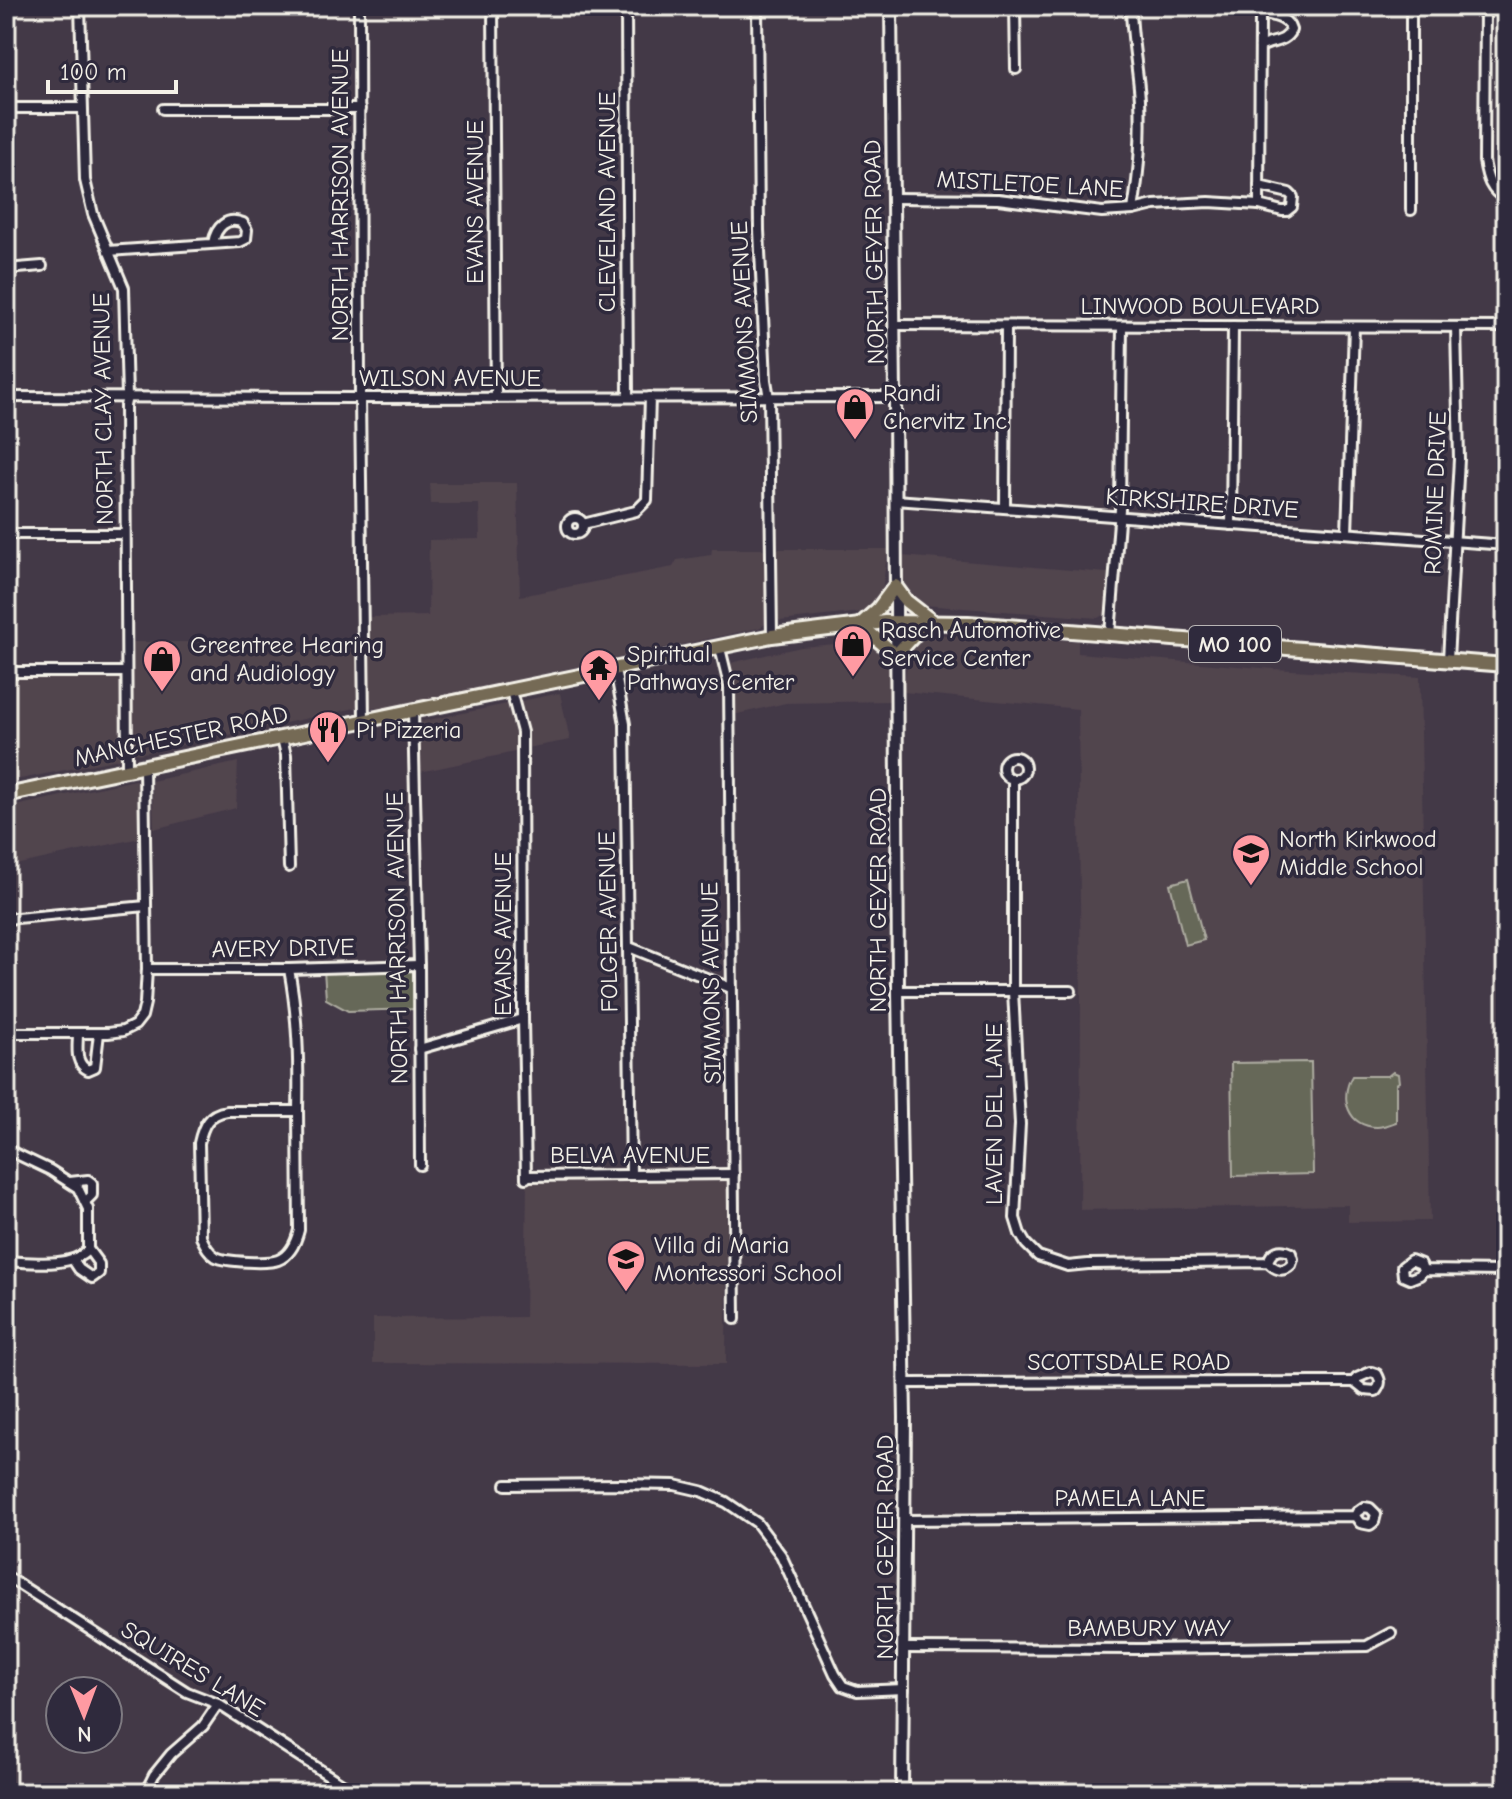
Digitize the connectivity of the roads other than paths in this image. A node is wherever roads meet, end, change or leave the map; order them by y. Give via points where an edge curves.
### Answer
1 (80, 6) edge
2 (359, 6) edge
3 (493, 6) edge
4 (626, 6) edge
5 (757, 6) edge
6 (891, 6) edge
7 (1015, 6) edge
8 (1131, 6) edge
9 (1411, 6) edge
10 (1485, 6) edge
11 (1258, 10) edge
12 (1260, 47) junction
13 (1016, 69) dead end
14 (6, 108) edge
15 (82, 108) junction
16 (163, 109) dead end
17 (360, 109) junction
18 (1259, 186) junction
19 (894, 198) junction
20 (1506, 199) edge
21 (1259, 205) junction
22 (1133, 210) junction
23 (1411, 210) dead end
24 (213, 243) dead end
25 (108, 251) junction
26 (42, 266) dead end
27 (6, 269) edge
28 (895, 325) junction
29 (1006, 326) junction
30 (1122, 326) junction
31 (1233, 326) junction
32 (1354, 327) junction
33 (1456, 327) junction
34 (1506, 327) edge
35 (6, 397) edge
36 (127, 397) junction
37 (628, 397) junction
38 (650, 397) junction
39 (895, 397) junction
40 (360, 398) junction
41 (496, 398) junction
42 (769, 398) junction
43 (895, 500) junction
44 (1005, 508) junction
45 (1118, 517) junction
46 (583, 524) dead end
47 (1231, 525) junction
48 (1347, 533) junction
49 (6, 534) edge
50 (125, 534) junction
51 (1454, 542) junction
52 (1506, 545) edge
53 (895, 586) junction
54 (895, 622) junction
55 (933, 622) junction
56 (860, 625) junction
57 (1110, 634) junction
58 (772, 636) junction
59 (720, 648) junction
60 (896, 655) junction
61 (1448, 660) junction
62 (1506, 665) edge
63 (615, 669) junction
64 (6, 672) edge
65 (126, 672) junction
66 (511, 691) junction
67 (413, 711) junction
68 (364, 721) junction
69 (282, 738) junction
70 (144, 767) junction
71 (127, 770) junction
72 (1013, 780) dead end
73 (6, 795) edge
74 (289, 867) dead end
75 (146, 906) junction
76 (6, 919) edge
77 (629, 947) junction
78 (419, 965) junction
79 (147, 969) junction
80 (289, 969) junction
81 (731, 988) junction
82 (898, 991) junction
83 (1013, 991) junction
84 (1071, 991) dead end
85 (523, 1019) junction
86 (6, 1033) edge
87 (78, 1033) junction
88 (99, 1033) junction
89 (419, 1049) junction
90 (298, 1111) junction
91 (6, 1149) edge
92 (420, 1165) dead end
93 (734, 1174) junction
94 (631, 1175) junction
95 (526, 1177) joint
96 (70, 1182) junction
97 (85, 1202) junction
98 (88, 1250) junction
99 (73, 1260) junction
100 (6, 1261) edge
101 (1268, 1262) dead end
102 (1423, 1270) dead end
103 (1506, 1271) edge
104 (735, 1319) dead end
105 (1354, 1382) dead end
106 (904, 1383) junction
107 (506, 1485) dead end
108 (1355, 1516) dead end
109 (905, 1520) junction
110 (6, 1576) edge
111 (1391, 1633) dead end
112 (905, 1648) junction
113 (904, 1689) junction
114 (218, 1704) junction
115 (145, 1793) edge
116 (362, 1793) edge
117 (902, 1793) edge

1 - 15 street, NORTH CLAY AVENUE
2 - 17 street, NORTH HARRISON AVENUE
3 - 41 street, EVANS AVENUE
4 - 37 street, CLEVELAND AVENUE
5 - 42 street, SIMMONS AVENUE via 759,266
6 - 19 street, NORTH GEYER ROAD
7 - 13 street
8 - 22 street via 1141,144
9 - 23 street
10 - 20 street via 1484,161 1488,182
11 - 12 street
11 - 12 street via 1282,18 1291,30 1288,37
12 - 18 street
14 - 15 street
15 - 25 street, NORTH CLAY AVENUE via 88,197
16 - 17 street
17 - 40 street, NORTH HARRISON AVENUE
18 - 21 street
18 - 21 street, MISTLETOE LANE via 1289,193 1293,202 1287,211
19 - 22 street, MISTLETOE LANE via 998,199 1102,212
19 - 28 street, NORTH GEYER ROAD
21 - 22 street, MISTLETOE LANE via 1209,202
24 - 25 street
25 - 36 street, NORTH CLAY AVENUE via 124,288
26 - 27 street
28 - 29 street, LINWOOD BOULEVARD
28 - 39 street, NORTH GEYER ROAD
29 - 30 street, LINWOOD BOULEVARD
29 - 44 street
30 - 31 street, LINWOOD BOULEVARD
30 - 45 street
31 - 32 street, LINWOOD BOULEVARD
31 - 47 street
32 - 33 street, LINWOOD BOULEVARD
32 - 48 street
33 - 34 street, LINWOOD BOULEVARD
33 - 51 street, ROMINE DRIVE via 1459,459
35 - 36 street, WILSON AVENUE
36 - 40 street, WILSON AVENUE
36 - 50 street, NORTH CLAY AVENUE
37 - 38 street, WILSON AVENUE
37 - 41 street, WILSON AVENUE
38 - 42 street, WILSON AVENUE
38 - 46 street via 647,500 636,511
39 - 42 street, WILSON AVENUE
39 - 43 street, NORTH GEYER ROAD
40 - 41 street, WILSON AVENUE
40 - 68 street, NORTH HARRISON AVENUE
42 - 58 street, SIMMONS AVENUE
43 - 44 street, KIRKSHIRE DRIVE
43 - 53 street, NORTH GEYER ROAD
44 - 45 street, KIRKSHIRE DRIVE
45 - 47 street, KIRKSHIRE DRIVE
45 - 57 street
47 - 48 street, KIRKSHIRE DRIVE
48 - 51 street, KIRKSHIRE DRIVE
49 - 50 street
50 - 65 street, NORTH CLAY AVENUE
51 - 52 street, KIRKSHIRE DRIVE
51 - 61 street, ROMINE DRIVE
53 - 54 street, NORTH GEYER ROAD
53 - 55 main road
53 - 56 main road
54 - 55 main road, MANCHESTER ROAD / MO 100
54 - 56 main road, MANCHESTER ROAD / MO 100
54 - 60 street, NORTH GEYER ROAD
55 - 57 main road, MANCHESTER ROAD / MO 100
55 - 60 main road
56 - 58 main road, MANCHESTER ROAD / MO 100
56 - 60 main road
57 - 61 main road, MANCHESTER ROAD / MO 100
58 - 59 main road, MANCHESTER ROAD / MO 100
59 - 63 main road, MANCHESTER ROAD / MO 100
59 - 81 street, SIMMONS AVENUE via 729,685
60 - 82 street, NORTH GEYER ROAD
61 - 62 main road, MANCHESTER ROAD / MO 100
63 - 66 main road, MANCHESTER ROAD / MO 100
63 - 77 street, FOLGER AVENUE via 625,724
64 - 65 street
65 - 71 street, NORTH CLAY AVENUE
66 - 67 main road, MANCHESTER ROAD / MO 100
66 - 85 street, EVANS AVENUE via 522,732
67 - 68 main road, MANCHESTER ROAD / MO 100
67 - 78 street, NORTH HARRISON AVENUE
68 - 69 main road, MANCHESTER ROAD / MO 100
69 - 70 main road, MANCHESTER ROAD / MO 100
69 - 74 street
70 - 71 main road, MANCHESTER ROAD / MO 100
70 - 75 street
71 - 73 main road, MANCHESTER ROAD / MO 100
72 - 83 street, LAVEN DEL LANE
75 - 76 street
75 - 79 street
77 - 81 street
77 - 94 street, FOLGER AVENUE
78 - 80 street, AVERY DRIVE
78 - 89 street, NORTH HARRISON AVENUE
79 - 80 street, AVERY DRIVE
79 - 88 street via 142,1016 123,1031
80 - 90 street via 299,1044
81 - 93 street, SIMMONS AVENUE
82 - 83 street
82 - 106 street, NORTH GEYER ROAD
83 - 84 street
83 - 101 street, LAVEN DEL LANE via 1020,1124 1015,1218 1026,1244 1038,1256 1068,1266
85 - 89 street
85 - 95 street, EVANS AVENUE
86 - 87 street
87 - 88 street
87 - 88 street via 78,1061 88,1070 95,1067
89 - 92 street, NORTH HARRISON AVENUE
90 - 90 street via 295,1243 275,1261 214,1256 201,1237 202,1129 216,1112
91 - 96 street
93 - 94 street, BELVA AVENUE
93 - 104 street, SIMMONS AVENUE
94 - 95 street, BELVA AVENUE
96 - 97 street
96 - 97 street via 92,1183 92,1195
97 - 98 street
98 - 99 street
98 - 99 street via 99,1264 99,1274 86,1275
99 - 100 street
102 - 103 street
105 - 106 street, SCOTTSDALE ROAD
106 - 109 street, NORTH GEYER ROAD
107 - 113 street via 675,1485 726,1502 757,1523 781,1555 843,1686 857,1691
108 - 109 street, PAMELA LANE
109 - 112 street, NORTH GEYER ROAD
110 - 114 street, SQUIRES LANE via 187,1692
111 - 112 street, BAMBURY WAY via 1367,1646
112 - 113 street, NORTH GEYER ROAD
113 - 117 street, NORTH GEYER ROAD
114 - 115 street via 203,1726 171,1754
114 - 116 street, SQUIRES LANE

